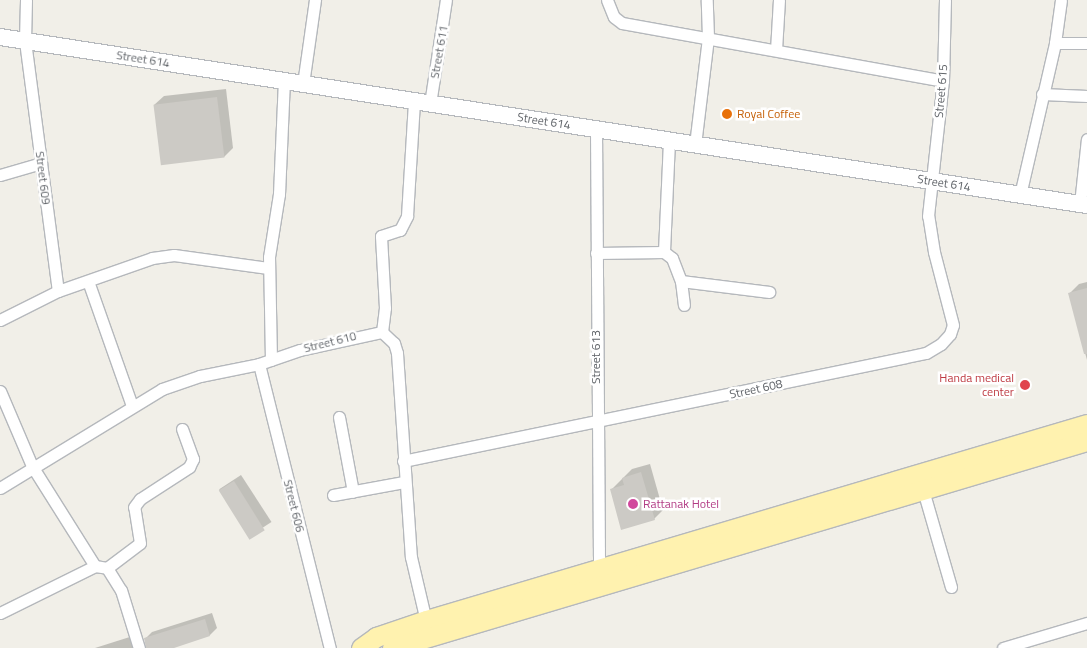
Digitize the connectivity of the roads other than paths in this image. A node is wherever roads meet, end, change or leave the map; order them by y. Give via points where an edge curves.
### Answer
1 (26, 0) edge
2 (315, 0) edge
3 (446, 0) edge
4 (607, 0) edge
5 (707, 0) edge
6 (780, 0) edge
7 (945, 0) edge
8 (1061, 0) edge
9 (0, 37) edge
10 (708, 37) junction
11 (25, 41) junction
12 (1055, 43) junction
13 (1087, 43) edge
14 (776, 50) junction
15 (284, 81) junction
16 (943, 81) junction
17 (303, 84) junction
18 (1042, 94) junction
19 (1087, 96) edge
20 (422, 102) junction
21 (596, 129) junction
22 (1087, 138) edge
23 (668, 141) junction
24 (695, 145) junction
25 (41, 163) junction
26 (0, 175) edge
27 (930, 181) junction
28 (1020, 195) junction
29 (1083, 205) edge
30 (664, 252) junction
31 (596, 253) junction
32 (268, 268) junction
33 (88, 281) junction
34 (681, 281) junction
35 (58, 291) junction
36 (769, 292) dead end
37 (684, 305) dead end
38 (0, 320) edge
39 (382, 332) junction
40 (271, 360) junction
41 (259, 364) junction
42 (0, 391) edge
43 (132, 406) junction
44 (339, 417) dead end
45 (596, 423) junction
46 (1087, 424) edge
47 (182, 429) dead end
48 (1087, 441) edge
49 (403, 461) junction
50 (32, 466) junction
51 (404, 482) junction
52 (0, 488) edge
53 (923, 490) junction
54 (353, 492) junction
55 (333, 496) dead end
56 (95, 566) junction
57 (107, 568) junction
58 (599, 577) junction
59 (951, 587) dead end
60 (0, 613) edge
61 (1087, 623) edge
62 (428, 628) junction
63 (139, 648) edge
64 (330, 648) edge
65 (362, 648) edge
66 (392, 648) edge
67 (1003, 648) edge

1 - 11 street, Street 609
2 - 17 street
3 - 20 street, Street 611
4 - 10 street via 614,17 622,23
5 - 10 street
6 - 14 street
7 - 16 street, Street 615
8 - 12 street
9 - 11 street, Street 614
10 - 14 street
10 - 24 street
11 - 15 street, Street 614
11 - 25 street, Street 609
12 - 13 street
12 - 18 street
14 - 16 street
15 - 17 street, Street 614
15 - 32 street via 279,194
16 - 27 street, Street 615
17 - 20 street, Street 614
18 - 19 street
18 - 28 street
20 - 21 street, Street 614
20 - 39 street, Street 611 via 407,216 400,230 381,236 385,308
21 - 23 street, Street 614
21 - 31 street, Street 613
22 - 29 street
23 - 24 street, Street 614
23 - 30 street
24 - 27 street, Street 614
25 - 26 street
25 - 35 street, Street 609
27 - 28 street, Street 614
27 - 45 street, Street 608 via 928,216 932,243 953,324 940,344 926,353
28 - 29 street, Street 614
30 - 31 street
30 - 34 street via 672,258
31 - 45 street, Street 613
32 - 33 street via 174,255 152,258
32 - 40 street
33 - 35 street
33 - 43 street
34 - 36 street
34 - 37 street
35 - 38 street
39 - 40 street, Street 610 via 300,350
39 - 49 street via 394,343 398,353
40 - 41 street, Street 610
41 - 43 street, Street 610 via 200,376 162,389
41 - 64 street, Street 606
42 - 50 street
43 - 50 street, Street 610
44 - 54 street
45 - 49 street, Street 608
45 - 58 street, Street 613
46 - 58 main road
47 - 57 street via 193,459 189,467 140,499 134,507 133,517 140,532 140,543
48 - 53 main road
49 - 51 street
50 - 52 street, Street 610
50 - 56 street
51 - 54 street
51 - 62 street via 411,557
53 - 58 main road
53 - 59 street
54 - 55 street
56 - 57 street
56 - 60 street
57 - 63 street via 121,590
58 - 62 main road
61 - 67 street
62 - 65 main road via 376,637
62 - 66 main road

